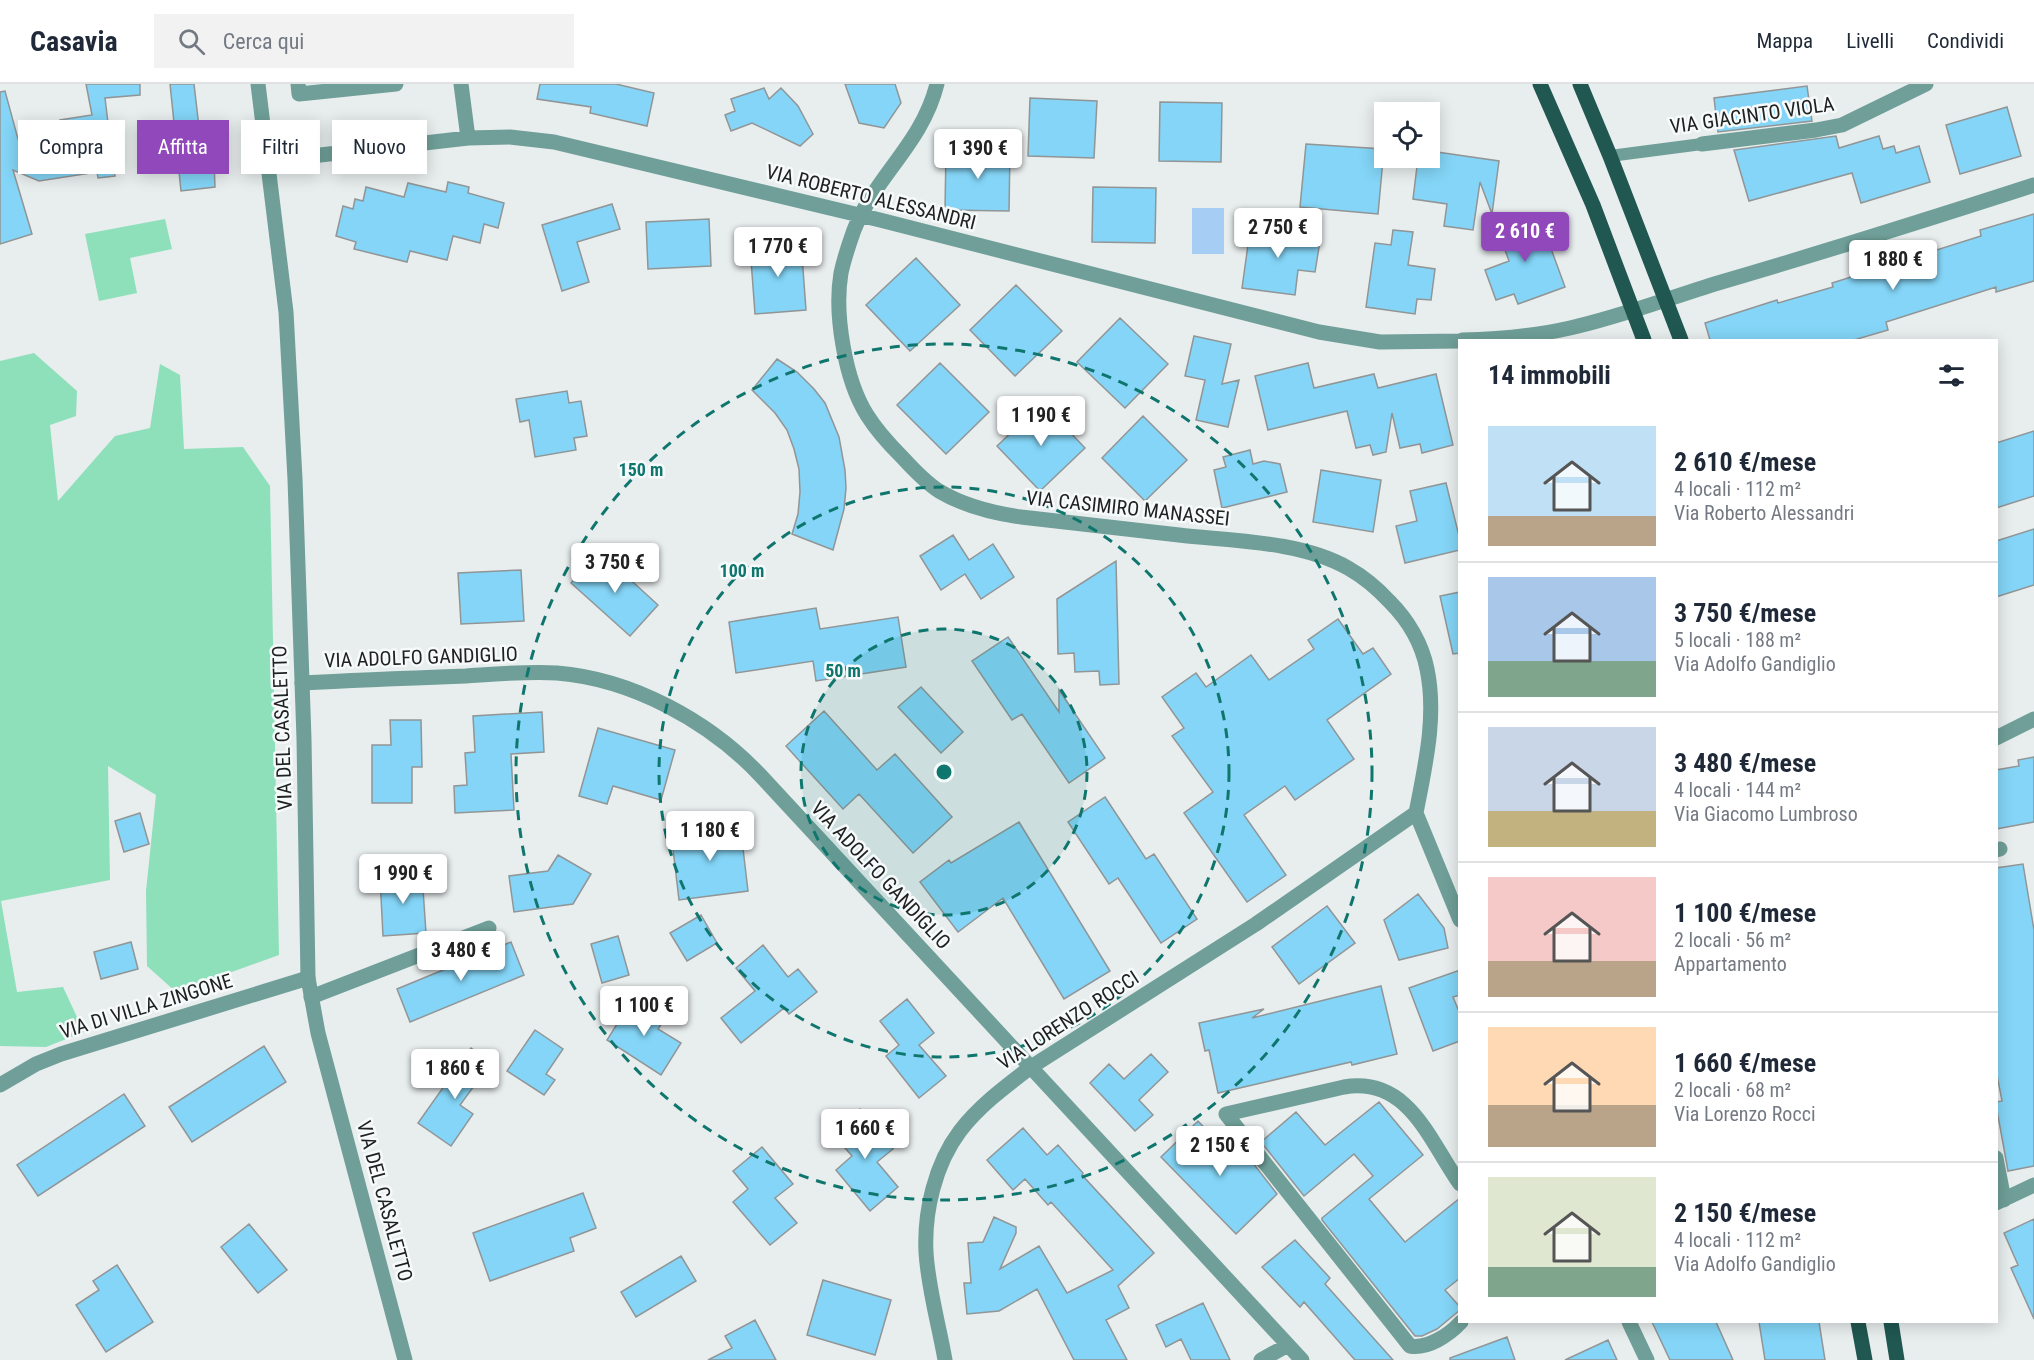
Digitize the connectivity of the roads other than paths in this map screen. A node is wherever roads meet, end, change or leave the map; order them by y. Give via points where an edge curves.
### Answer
1 (258, 84) edge
2 (298, 84) edge
3 (396, 84) edge
4 (461, 84) edge
5 (938, 84) edge
6 (1540, 84) edge
7 (1580, 84) edge
8 (1926, 84) edge
9 (263, 120) edge
10 (468, 138) junction
11 (1702, 144) joint
12 (320, 155) edge
13 (1610, 156) junction
14 (270, 174) edge
15 (2034, 185) edge
16 (860, 215) junction
17 (1665, 299) junction
18 (1634, 310) junction
19 (1489, 339) edge
20 (1644, 339) edge
21 (1681, 339) edge
22 (1458, 341) edge
23 (302, 683) junction
24 (2034, 719) edge
25 (1998, 737) edge
26 (1416, 813) junction
27 (1458, 915) edge
28 (489, 928) dead end
29 (308, 978) junction
30 (311, 997) junction
31 (1030, 1066) junction
32 (0, 1085) edge
33 (1998, 1180) edge
34 (1458, 1181) edge
35 (2034, 1185) edge
36 (2000, 1202) edge
37 (1460, 1323) edge
38 (1629, 1323) edge
39 (1858, 1323) edge
40 (1891, 1323) edge
41 (1288, 1345) junction
42 (405, 1360) edge
43 (945, 1360) edge
44 (1261, 1360) edge
45 (1302, 1360) edge
46 (1647, 1360) edge
47 (1865, 1360) edge
48 (1897, 1360) edge

1 - 9 street, VIA DEL CASALETTO
2 - 3 street via 299,94
4 - 10 street
5 - 16 street, VIA CASIMIRO MANASSEI via 916,135
6 - 18 main road
7 - 13 main road
8 - 11 street, VIA GIACINTO VIOLA via 1842,125
10 - 12 street, VIA ROBERTO ALESSANDRI
10 - 16 street, VIA ROBERTO ALESSANDRI via 554,142
11 - 13 street, VIA GIACINTO VIOLA
13 - 17 main road
14 - 23 street, VIA DEL CASALETTO via 286,312
15 - 17 street, VIA ROBERTO ALESSANDRI
16 - 22 street, VIA ROBERTO ALESSANDRI via 1319,332 1380,342
16 - 26 street, VIA CASIMIRO MANASSEI via 841,272 841,323 857,394 866,414 892,447 940,491 992,513 1281,547 1322,557 1356,572 1382,593 1406,621 1427,669 1431,726
17 - 18 street, VIA ROBERTO ALESSANDRI
17 - 21 main road
18 - 19 street, VIA ROBERTO ALESSANDRI via 1550,332
18 - 20 main road
23 - 29 street, VIA DEL CASALETTO
23 - 31 street, VIA ADOLFO GANDIGLIO via 557,673 627,689 684,716 743,756
24 - 25 street
26 - 27 street
26 - 31 street, VIA LORENZO ROCCI via 1256,924
28 - 30 street
29 - 30 street, VIA DEL CASALETTO
29 - 32 street, VIA DI VILLA ZINGONE via 61,1054
30 - 42 street, VIA DEL CASALETTO
31 - 41 street, VIA ADOLFO GANDIGLIO
31 - 43 street, VIA LORENZO ROCCI via 965,1125 939,1171 929,1214 926,1253
33 - 36 street
34 - 37 street via 1413,1112 1376,1087 1344,1087 1226,1114 1410,1346 1426,1345
35 - 36 street
38 - 46 street
39 - 47 main road
40 - 48 main road
41 - 44 street
41 - 45 street, VIA ADOLFO GANDIGLIO

